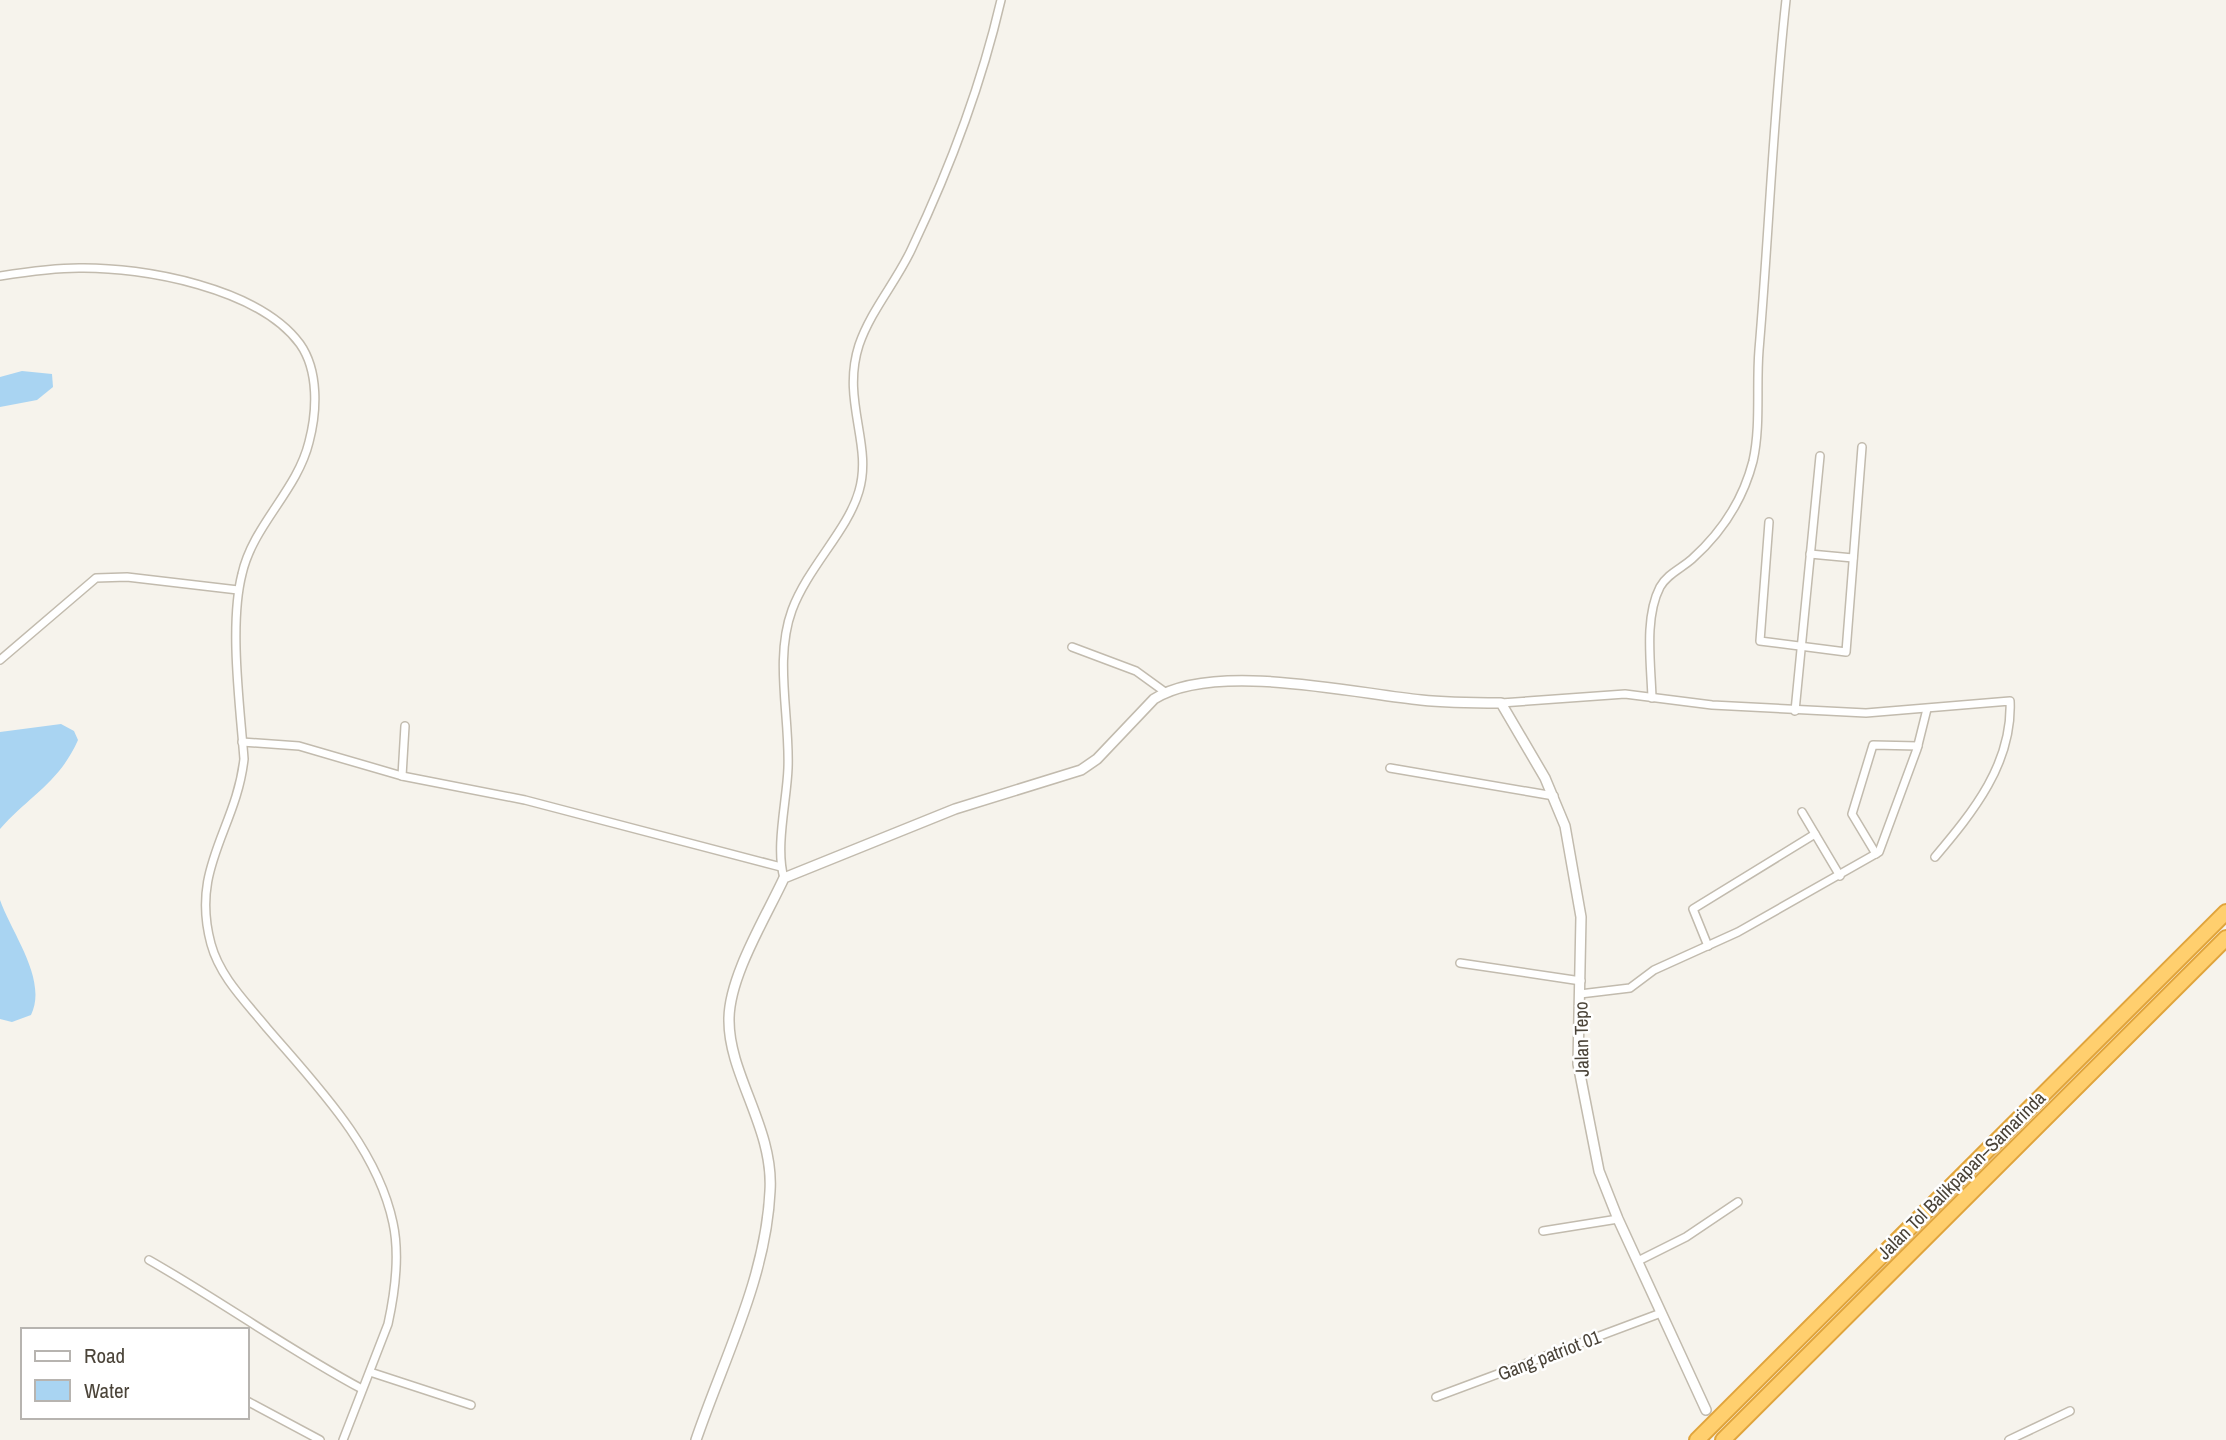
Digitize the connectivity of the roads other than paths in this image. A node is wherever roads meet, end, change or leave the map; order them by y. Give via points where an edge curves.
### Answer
1 (1001, 0) edge
2 (1786, 0) edge
3 (0, 276) edge
4 (1862, 447) dead end
5 (1820, 456) dead end
6 (1769, 523) dead end
7 (1810, 554) junction
8 (1853, 558) junction
9 (239, 590) junction
10 (1072, 646) dead end
11 (1801, 649) junction
12 (0, 660) edge
13 (1165, 692) junction
14 (1650, 697) junction
15 (1501, 703) junction
16 (1927, 709) junction
17 (1795, 711) junction
18 (405, 726) dead end
19 (242, 742) junction
20 (1918, 746) junction
21 (1390, 768) dead end
22 (402, 776) junction
23 (1555, 796) junction
24 (1802, 812) dead end
25 (1815, 834) junction
26 (1877, 854) junction
27 (1935, 857) dead end
28 (781, 867) junction
29 (1840, 876) junction
30 (784, 878) junction
31 (2226, 912) edge
32 (2226, 938) edge
33 (1708, 946) junction
34 (1460, 963) dead end
35 (1581, 981) junction
36 (1580, 994) junction
37 (1738, 1202) dead end
38 (1618, 1219) junction
39 (1543, 1231) dead end
40 (149, 1260) dead end
41 (1638, 1261) junction
42 (1661, 1313) junction
43 (370, 1372) junction
44 (362, 1389) junction
45 (1436, 1397) dead end
46 (248, 1402) edge
47 (471, 1405) dead end
48 (1706, 1410) dead end
49 (2070, 1411) dead end
50 (320, 1440) edge
51 (344, 1440) edge
52 (696, 1440) edge
53 (1697, 1440) edge
54 (1723, 1440) edge
55 (2010, 1440) edge

1 - 28 street via 972,106 948,168 911,250 860,342 853,366 851,388 863,465 859,494 810,572 791,613 785,640 789,764
2 - 14 street via 1772,134 1753,459 1748,479 1720,530 1661,586 1654,605
3 - 9 street via 78,268 168,278 243,302 267,314 300,344 310,363 315,398 309,442 301,466 247,555
4 - 8 street
5 - 7 street
6 - 11 street via 1759,638 1763,643
7 - 8 street
7 - 11 street
8 - 11 street via 1846,652
9 - 12 street via 127,577 96,578
9 - 19 street
10 - 13 street via 1136,671
11 - 17 street
13 - 15 street via 1205,681 1233,681 1452,703
13 - 30 street via 1082,770 955,809
14 - 15 street via 1625,694
14 - 17 street
15 - 23 street, Jalan Tepo
16 - 17 street
16 - 20 street
16 - 27 street via 2010,701 2011,723 2001,761 1977,805
18 - 22 street
19 - 22 street via 299,746
19 - 43 street via 242,780 205,884 209,936 230,984 348,1126 388,1203 396,1246 395,1282 388,1324
20 - 26 street via 1884,846
20 - 26 street via 1873,745 1852,814
21 - 23 street
22 - 28 street via 525,800
23 - 35 street, Jalan Tepo via 1580,908
24 - 25 street
25 - 29 street
25 - 33 street via 1693,909
26 - 29 street
28 - 30 street
29 - 33 street
30 - 52 street via 731,995 728,1024 769,1162 767,1220 747,1307
31 - 53 highway, Jalan Tol Balikpapan–Samarinda
32 - 54 highway, Jalan Tol Balikpapan–Samarinda
33 - 36 street via 1654,970 1630,988
34 - 35 street
35 - 36 street, Jalan Tepo
36 - 38 street, Jalan Tepo via 1580,1083 1599,1171
37 - 41 street via 1686,1237
38 - 39 street
38 - 41 street, Jalan Tepo
40 - 44 street
41 - 42 street, Jalan Tepo
42 - 45 street, Gang patriot 01
42 - 48 street, Jalan Tepo
43 - 44 street
43 - 47 street
44 - 51 street
46 - 50 street
49 - 55 street

